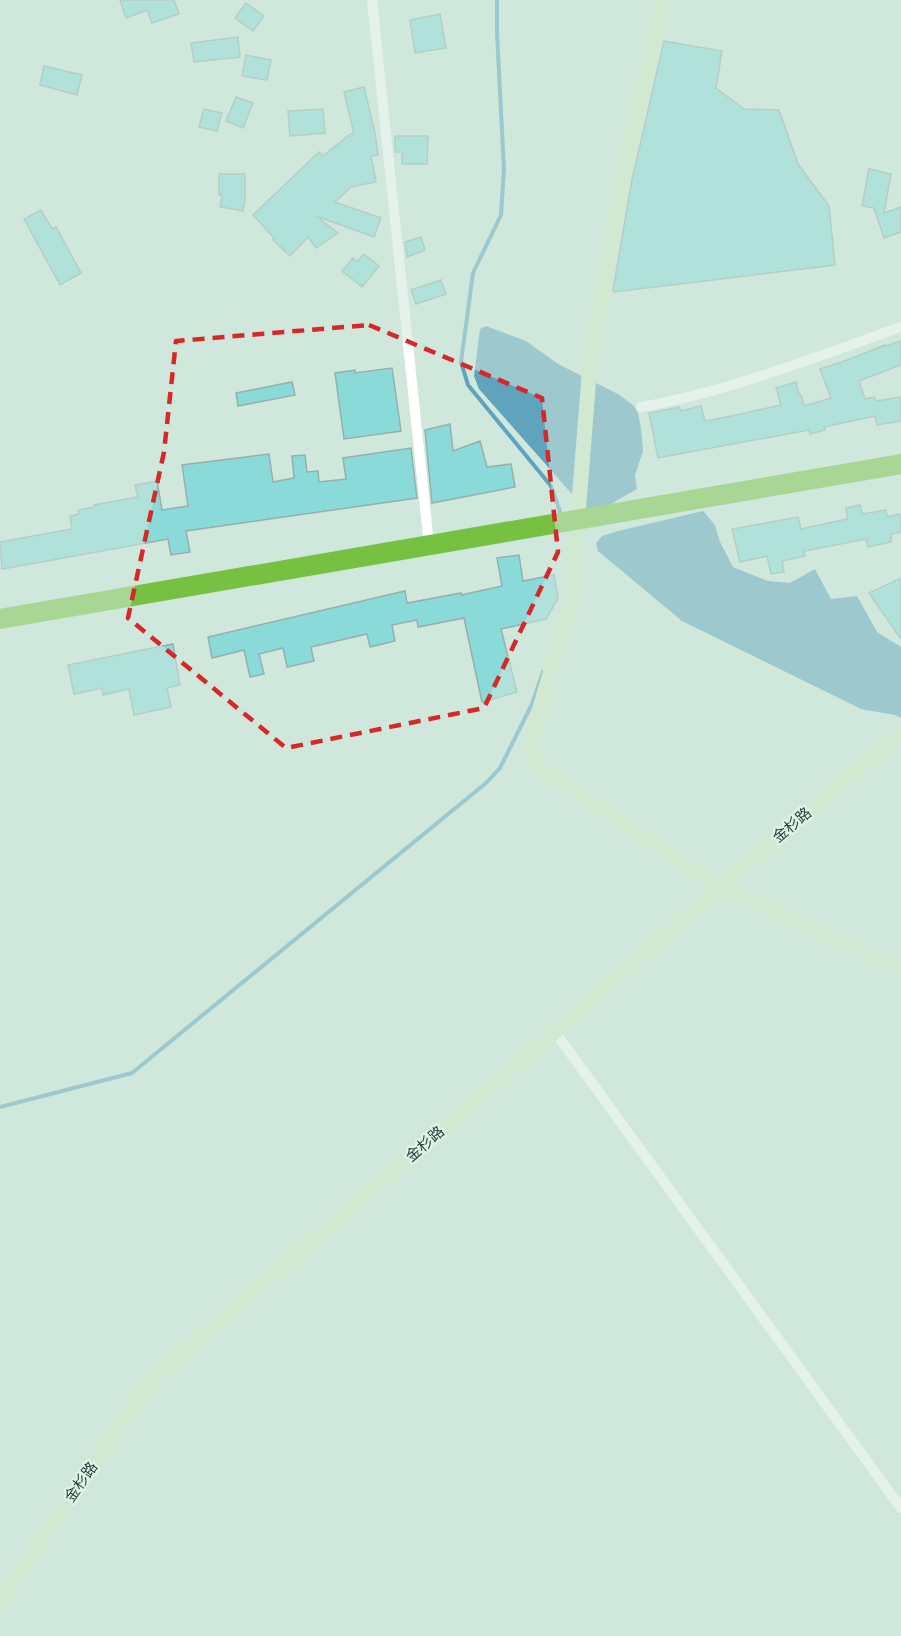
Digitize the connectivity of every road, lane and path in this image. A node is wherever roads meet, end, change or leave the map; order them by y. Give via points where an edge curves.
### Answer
1 (372, 0) edge
2 (663, 0) edge
3 (901, 327) edge
4 (641, 407) dead end
5 (901, 464) edge
6 (568, 521) junction
7 (429, 545) junction
8 (0, 619) edge
9 (901, 733) edge
10 (720, 887) junction
11 (901, 968) edge
12 (555, 1032) junction
13 (901, 1508) edge
14 (0, 1600) edge

1 - 7 street
2 - 6 street via 622,178
3 - 4 street via 681,400
5 - 6 highway
6 - 7 highway
6 - 10 street via 571,602 533,732 537,767
7 - 8 highway
9 - 10 street, 金杉路
10 - 11 street
10 - 12 street, 金杉路
12 - 13 street
12 - 14 street, 金杉路 via 152,1379

